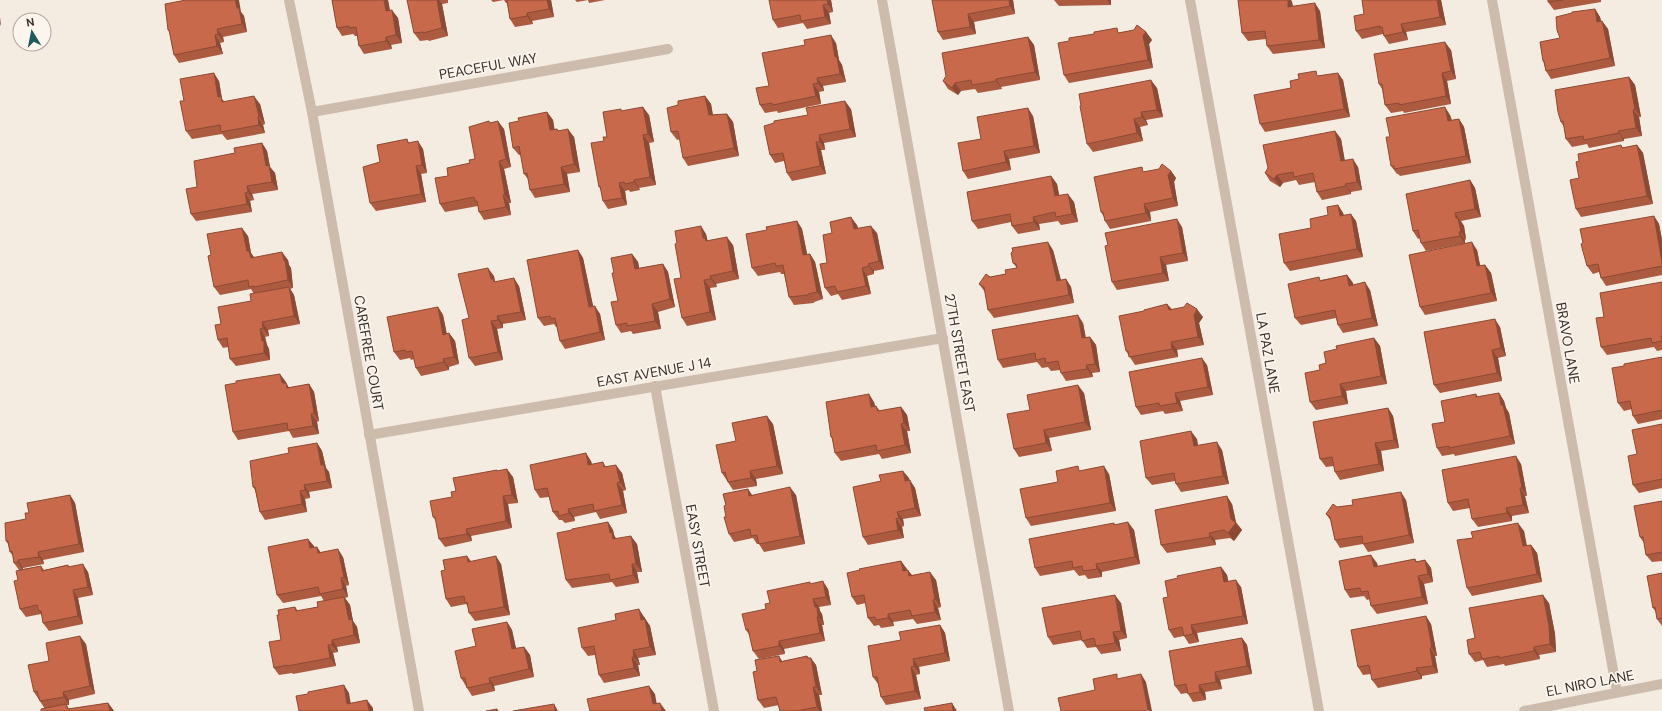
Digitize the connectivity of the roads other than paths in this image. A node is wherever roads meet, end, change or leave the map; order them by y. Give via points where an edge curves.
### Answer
1 (290, 0) edge
2 (882, 0) edge
3 (1190, 0) edge
4 (1492, 0) edge
5 (668, 49) dead end
6 (312, 112) junction
7 (943, 338) junction
8 (655, 386) junction
9 (369, 435) junction
10 (1662, 684) edge
11 (1617, 692) junction
12 (419, 711) edge
13 (714, 711) edge
14 (1009, 711) edge
15 (1319, 711) edge
16 (1524, 711) edge

1 - 6 street, CAREFREE COURT
2 - 7 street, 27TH STREET EAST
3 - 15 street, LA PAZ LANE
4 - 11 street, BRAVO LANE
5 - 6 street, PEACEFUL WAY
6 - 9 street, CAREFREE COURT
7 - 8 street, EAST AVENUE J 14
7 - 14 street, 27TH STREET EAST
8 - 9 street, EAST AVENUE J 14
8 - 13 street, EASY STREET
9 - 12 street, CAREFREE COURT
10 - 11 street, EL NIRO LANE
11 - 16 street, EL NIRO LANE

